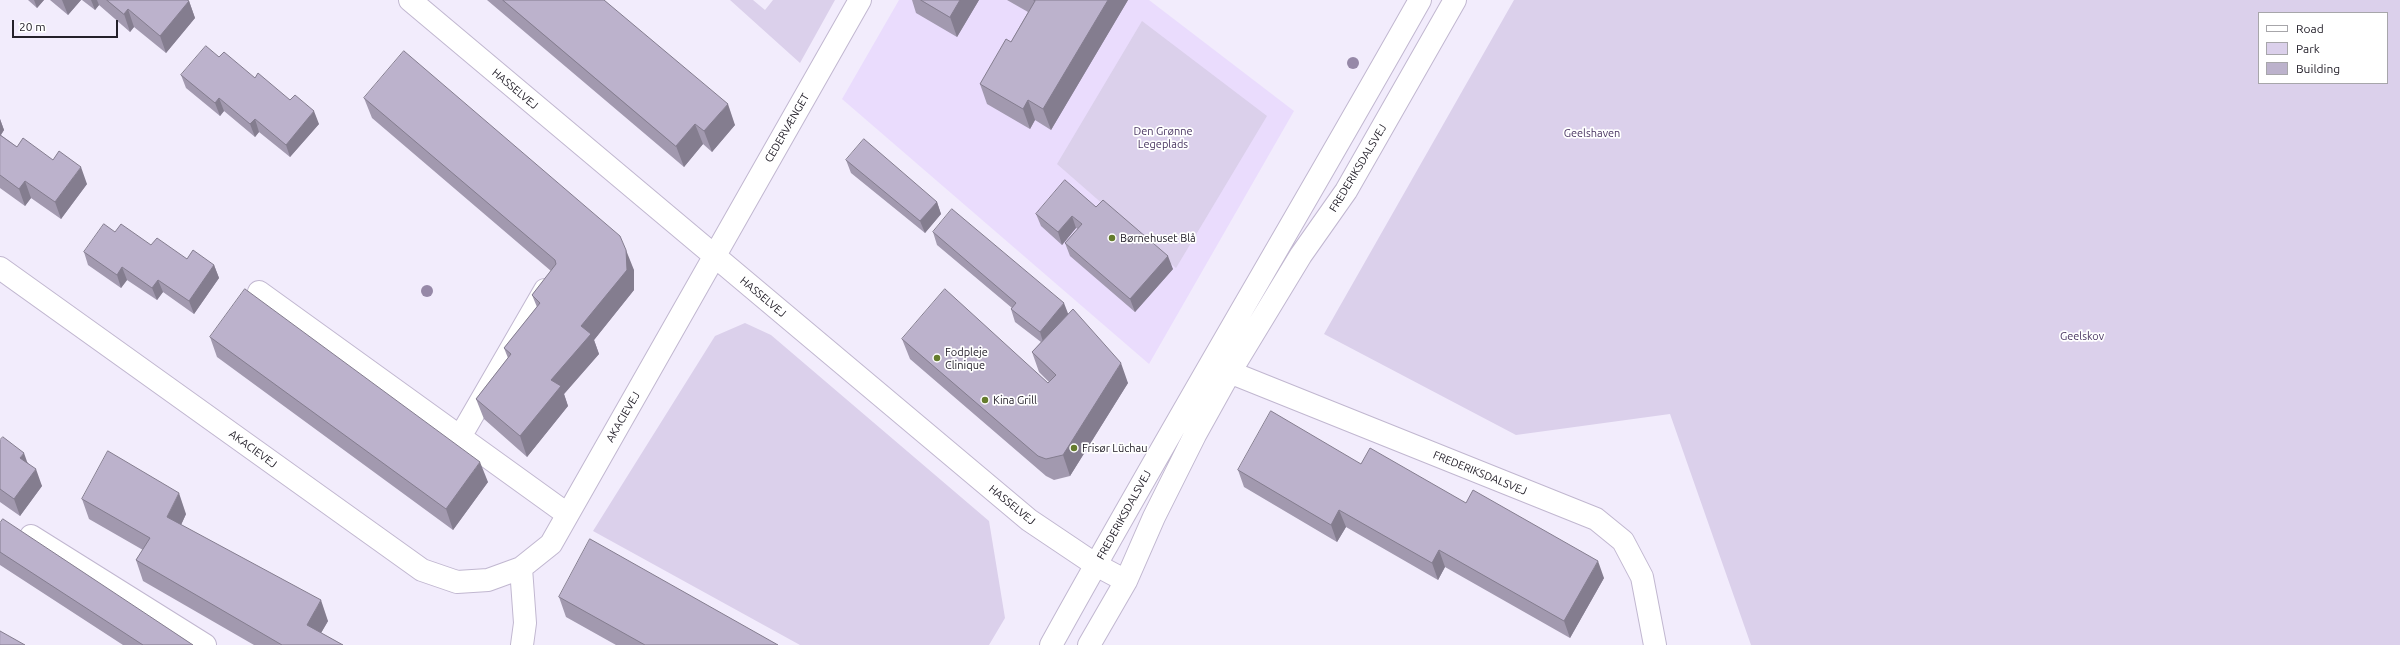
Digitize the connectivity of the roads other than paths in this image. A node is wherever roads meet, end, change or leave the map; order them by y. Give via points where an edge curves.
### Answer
1 (410, 0) edge
2 (860, 0) edge
3 (1420, 0) edge
4 (1455, 0) edge
5 (713, 256) junction
6 (0, 268) edge
7 (544, 290) edge
8 (258, 292) dead end
9 (1220, 368) junction
10 (460, 437) junction
11 (567, 514) junction
12 (31, 536) edge
13 (1096, 565) junction
14 (522, 568) junction
15 (1126, 581) junction
16 (205, 645) edge
17 (522, 645) edge
18 (1051, 645) edge
19 (1089, 645) edge
20 (1655, 645) edge

1 - 5 street, HASSELVEJ
2 - 5 street, CEDERVÆNGET
3 - 9 street, FREDERIKSDALSVEJ
4 - 9 street, FREDERIKSDALSVEJ via 1346,191
5 - 11 street, AKACIEVEJ
5 - 13 street, HASSELVEJ via 1029,520
6 - 14 street, AKACIEVEJ via 422,570 457,582 488,580
7 - 10 street
8 - 10 street
9 - 13 street, FREDERIKSDALSVEJ
9 - 15 street, FREDERIKSDALSVEJ via 1192,442
9 - 20 street, FREDERIKSDALSVEJ via 1596,519 1623,541 1642,577
10 - 11 street
11 - 14 street, AKACIEVEJ via 551,544
12 - 16 street
13 - 15 street, HASSELVEJ
13 - 18 street, FREDERIKSDALSVEJ
14 - 17 street via 525,623
15 - 19 street, FREDERIKSDALSVEJ

